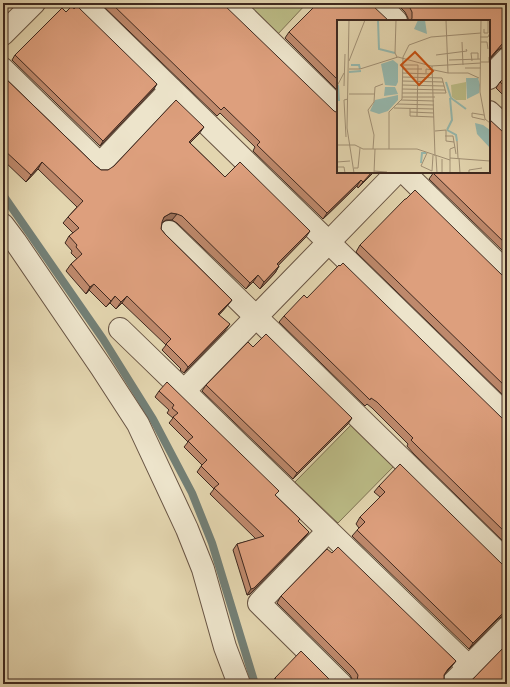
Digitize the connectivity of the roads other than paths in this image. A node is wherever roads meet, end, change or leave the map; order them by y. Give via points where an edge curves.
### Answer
1 (34, 3) edge
2 (83, 3) edge
3 (231, 3) edge
4 (378, 3) edge
5 (395, 20) edge
6 (3, 34) edge
7 (507, 59) edge
8 (3, 69) edge
9 (490, 77) edge
10 (171, 89) junction
11 (337, 107) edge
12 (490, 113) edge
13 (507, 129) edge
14 (396, 173) edge
15 (405, 173) edge
16 (3, 225) edge
17 (169, 232) dead end
18 (329, 242) junction
19 (507, 273) edge
20 (256, 317) junction
21 (120, 329) dead end
22 (184, 391) junction
23 (507, 416) edge
24 (328, 531) junction
25 (507, 562) edge
26 (507, 628) edge
27 (469, 667) junction
28 (239, 684) edge
29 (342, 684) edge
30 (452, 684) edge

1 - 6 street
2 - 10 street
3 - 11 street
4 - 5 street
7 - 9 street
8 - 10 street via 100,164
10 - 18 street
12 - 13 street
14 - 18 street
15 - 19 street
16 - 28 street via 138,424 187,528 203,569 225,647
17 - 20 street
18 - 20 street
18 - 23 street
20 - 22 street
20 - 25 street
21 - 22 street
22 - 24 street
24 - 27 street
24 - 29 street via 259,604
26 - 27 street
27 - 30 street

